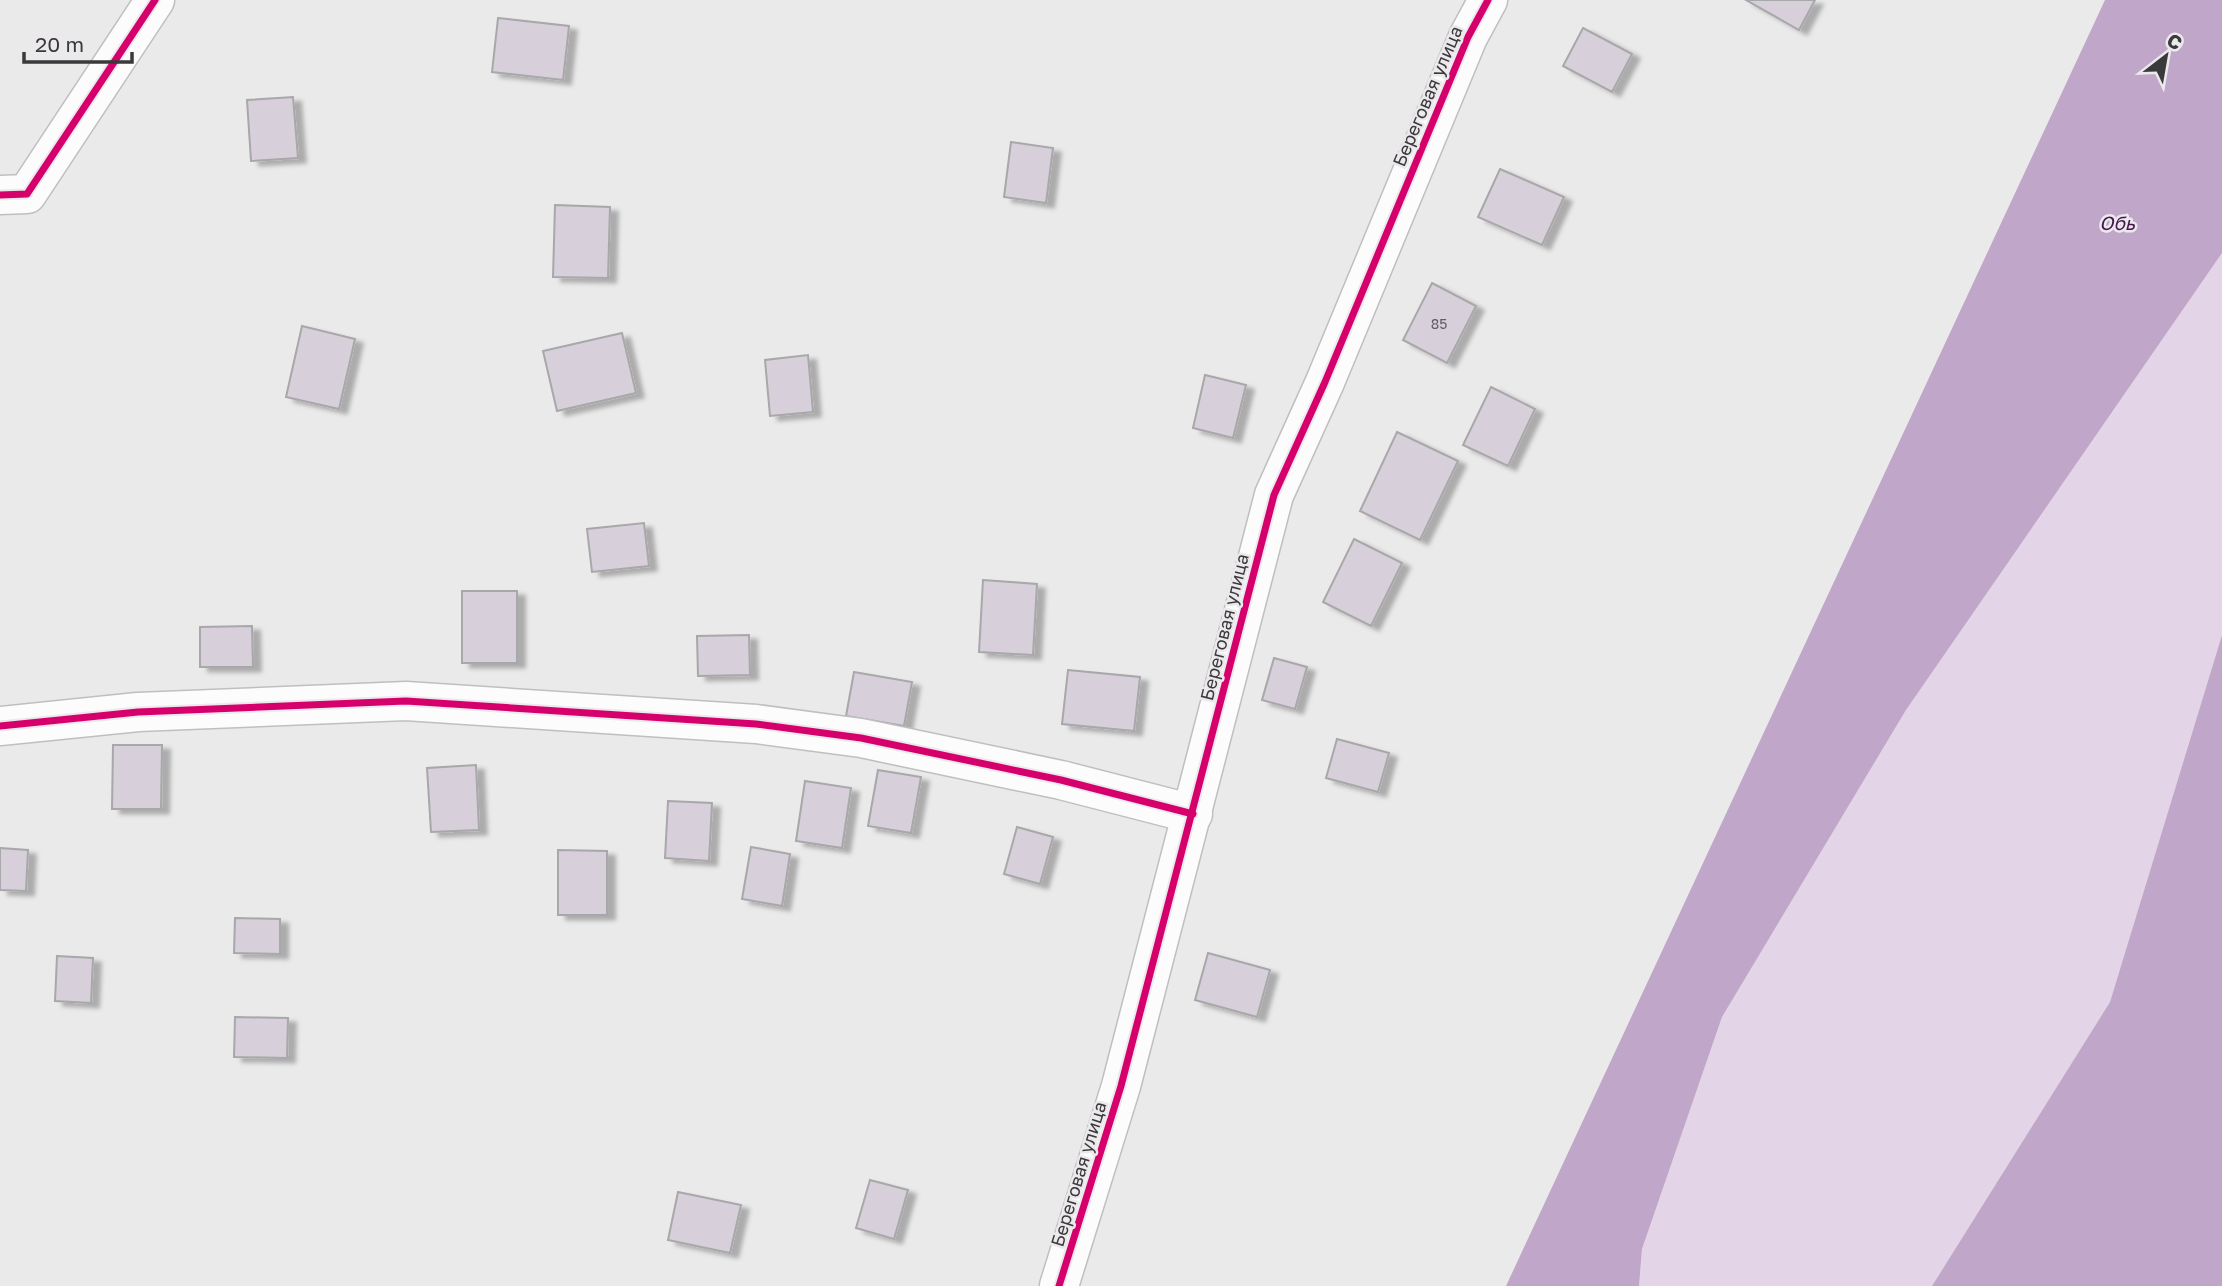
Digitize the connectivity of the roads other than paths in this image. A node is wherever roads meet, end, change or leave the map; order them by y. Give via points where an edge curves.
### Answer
1 (155, 0) edge
2 (1488, 0) edge
3 (0, 195) edge
4 (0, 726) edge
5 (1193, 814) junction
6 (1059, 1286) edge

1 - 3 street via 27,194
2 - 5 street, Береговая улица via 1468,37 1274,495
4 - 5 street via 138,712 406,701 756,724 861,738 1061,780
5 - 6 street, Береговая улица via 1121,1086

